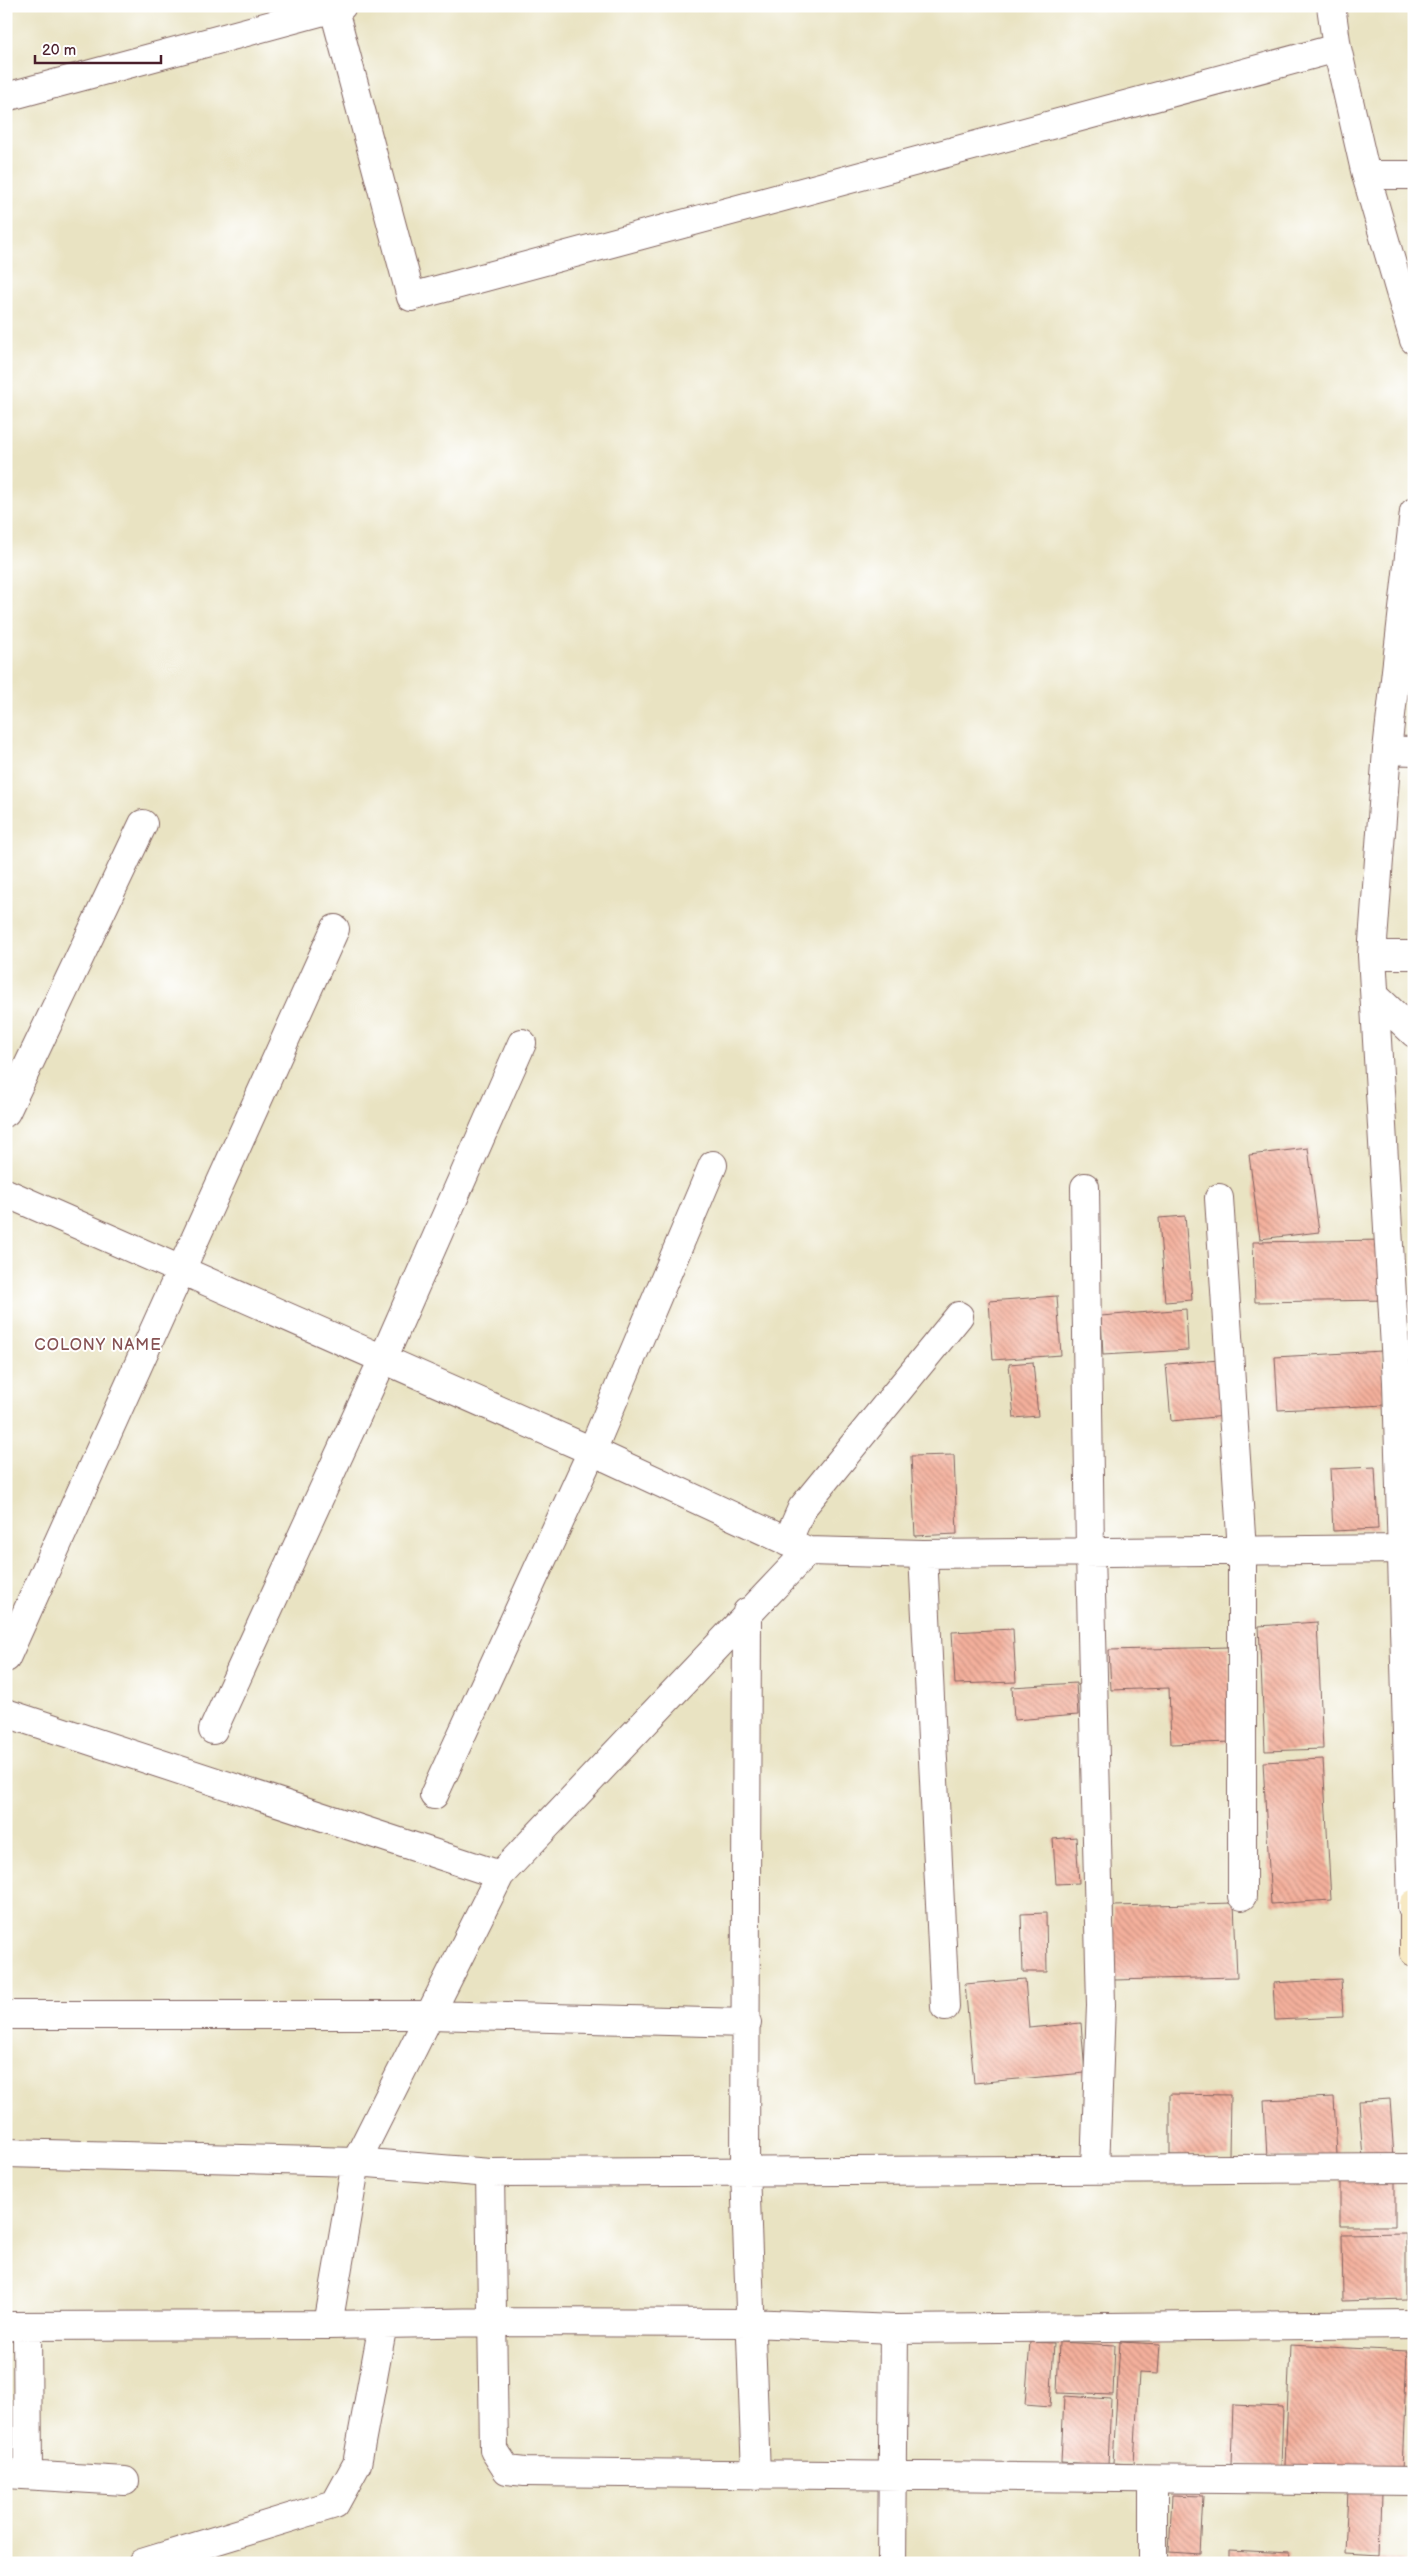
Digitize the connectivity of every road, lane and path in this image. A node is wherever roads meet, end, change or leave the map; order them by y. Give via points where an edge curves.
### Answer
1 (1331, 6) edge
2 (336, 7) edge
3 (1337, 48) junction
4 (6, 97) edge
5 (1366, 175) junction
6 (1414, 175) edge
7 (1414, 340) edge
8 (1414, 512) edge
9 (1387, 750) junction
10 (1414, 751) edge
11 (144, 824) dead end
12 (335, 929) dead end
13 (1372, 955) junction
14 (1414, 955) edge
15 (1375, 996) junction
16 (1414, 1033) edge
17 (522, 1043) dead end
18 (6, 1112) edge
19 (713, 1165) dead end
20 (1085, 1186) dead end
21 (6, 1193) edge
22 (1219, 1198) dead end
23 (182, 1271) junction
24 (959, 1316) dead end
25 (383, 1359) junction
26 (1406, 1381) edge
27 (592, 1451) junction
28 (798, 1547) junction
29 (1402, 1550) junction
30 (1242, 1551) junction
31 (1090, 1552) junction
32 (924, 1554) junction
33 (748, 1612) junction
34 (6, 1658) edge
35 (6, 1713) edge
36 (213, 1730) dead end
37 (434, 1795) dead end
38 (500, 1875) junction
39 (1242, 1896) dead end
40 (1413, 1906) edge
41 (1414, 1952) edge
42 (945, 2007) dead end
43 (6, 2015) edge
44 (430, 2015) junction
45 (746, 2023) junction
46 (6, 2153) edge
47 (356, 2162) junction
48 (1414, 2168) edge
49 (1096, 2169) junction
50 (746, 2171) junction
51 (490, 2173) junction
52 (492, 2322) junction
53 (383, 2324) junction
54 (752, 2324) junction
55 (1414, 2324) edge
56 (328, 2325) junction
57 (17, 2326) edge
58 (894, 2329) junction
59 (17, 2474) edge
60 (756, 2475) junction
61 (893, 2475) junction
62 (1153, 2479) junction
63 (125, 2481) dead end
64 (1414, 2481) edge
65 (142, 2563) edge
66 (892, 2563) edge
67 (1153, 2563) edge

1 - 3 street
2 - 3 street via 411,297
2 - 4 street
3 - 5 street
5 - 6 street
5 - 7 street
8 - 9 street
9 - 10 street
9 - 13 street
11 - 18 street
12 - 23 street
13 - 14 street
13 - 15 street
15 - 16 street
15 - 26 street
17 - 25 street
19 - 27 street
20 - 31 street
21 - 23 street
22 - 30 street
23 - 25 street
23 - 34 street
24 - 28 street via 802,1508
25 - 27 street
25 - 36 street
26 - 29 street
27 - 28 street
27 - 37 street
28 - 32 street
28 - 33 street
29 - 30 street
29 - 40 street
30 - 31 street
30 - 39 street
31 - 32 street
31 - 49 street via 1100,2005
32 - 42 street
33 - 38 street
33 - 45 street
35 - 38 street
38 - 44 street
40 - 41 street
43 - 44 street
44 - 45 street
44 - 47 street
45 - 50 street
46 - 47 street
47 - 51 street
47 - 56 street
48 - 49 street
49 - 50 street
50 - 51 street
50 - 54 street
51 - 52 street
52 - 53 street
52 - 54 street
52 - 60 street via 494,2450 507,2470
53 - 56 street
53 - 65 street via 357,2464 335,2504
54 - 58 street
54 - 60 street
55 - 58 street
56 - 57 street
57 - 59 street
58 - 61 street
59 - 63 street
60 - 61 street
61 - 62 street
61 - 66 street
62 - 64 street
62 - 67 street

